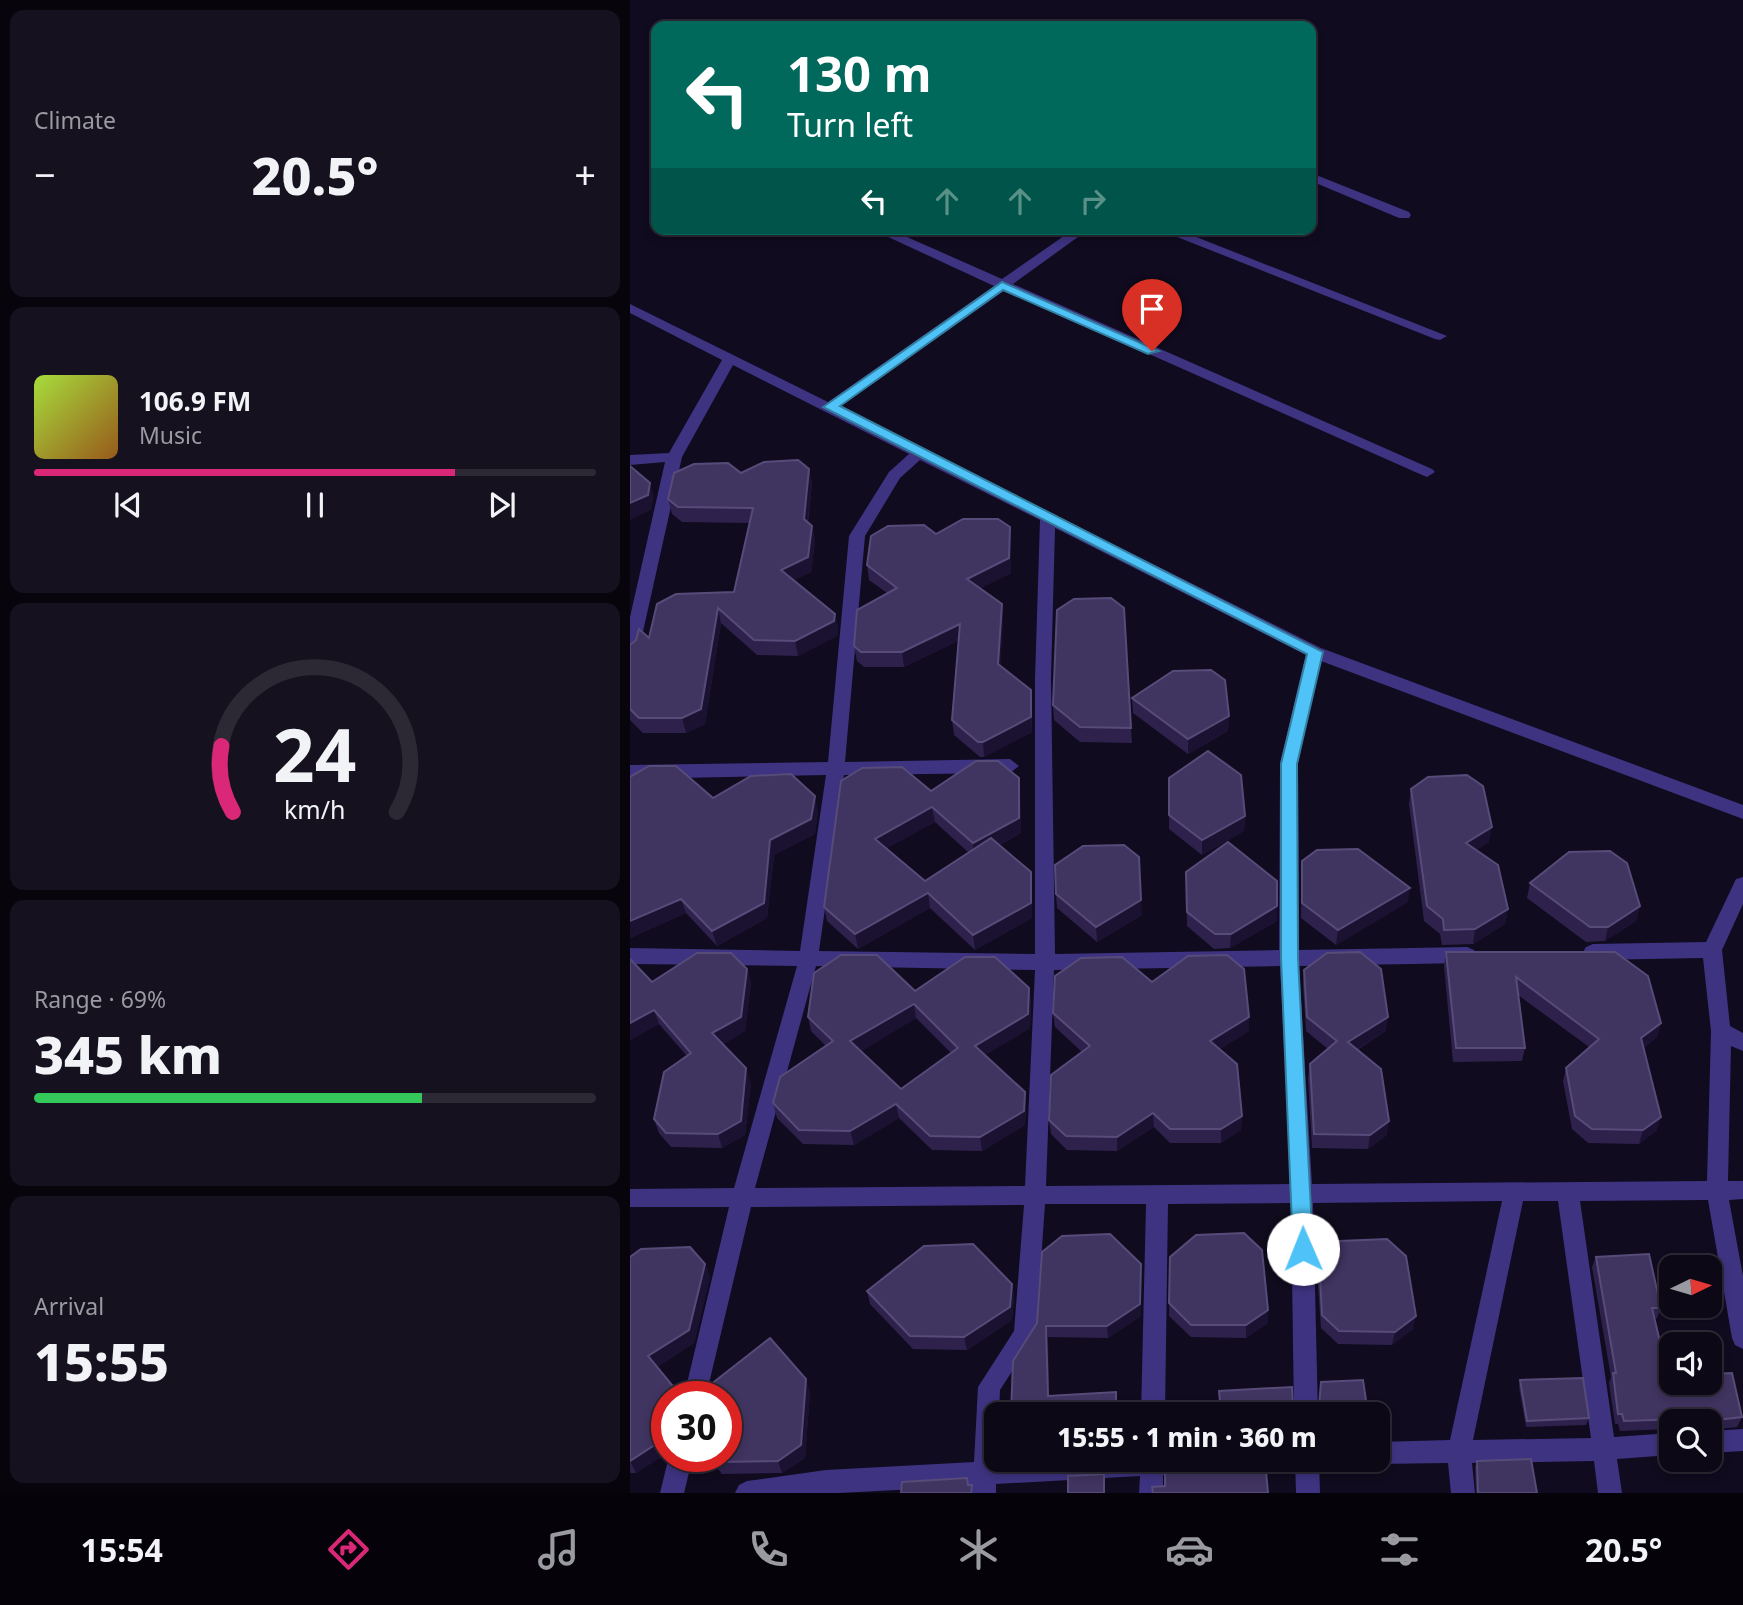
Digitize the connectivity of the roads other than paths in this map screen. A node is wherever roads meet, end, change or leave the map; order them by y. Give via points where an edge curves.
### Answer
1 (1316, 179) edge
2 (1404, 215) dead end
3 (890, 235) edge
4 (1074, 235) edge
5 (1179, 235) edge
6 (1002, 285) junction
7 (630, 309) edge
8 (1440, 336) dead end
9 (730, 358) junction
10 (830, 407) junction
11 (919, 453) junction
12 (674, 457) junction
13 (630, 460) edge
14 (1427, 472) dead end
15 (1048, 517) junction
16 (1315, 652) junction
17 (630, 654) edge
18 (1010, 766) dead end
19 (836, 768) junction
20 (630, 772) edge
21 (1743, 812) edge
22 (1743, 884) edge
23 (1712, 950) junction
24 (1576, 953) edge
25 (1480, 955) edge
26 (630, 956) edge
27 (1290, 958) junction
28 (808, 960) junction
29 (1045, 962) junction
30 (1720, 1031) junction
31 (1743, 1043) edge
32 (1717, 1191) junction
33 (1743, 1191) edge
34 (1514, 1193) junction
35 (1569, 1193) junction
36 (1302, 1194) junction
37 (1157, 1195) junction
38 (1035, 1196) junction
39 (742, 1198) junction
40 (630, 1199) edge
41 (1743, 1338) edge
42 (699, 1381) edge
43 (1153, 1402) edge
44 (1306, 1402) edge
45 (1743, 1440) edge
46 (1722, 1441) edge
47 (1659, 1445) edge
48 (1602, 1449) junction
49 (1459, 1452) junction
50 (1390, 1453) edge
51 (677, 1472) edge
52 (1076, 1472) edge
53 (1152, 1472) edge
54 (1307, 1472) edge
55 (985, 1484) edge
56 (672, 1493) edge
57 (747, 1493) edge
58 (1151, 1493) edge
59 (1308, 1493) edge
60 (1463, 1493) edge
61 (1610, 1493) edge

1 - 2 street
3 - 6 street
4 - 6 street
5 - 8 street
6 - 10 street
6 - 14 street
7 - 9 street
9 - 10 street
9 - 12 street
10 - 11 street
11 - 15 street
11 - 19 street via 894,475 857,536
12 - 13 street
12 - 17 street
15 - 16 street
15 - 29 street via 1043,678
16 - 21 street
16 - 27 street via 1289,764
18 - 19 street
19 - 20 street
19 - 28 street
22 - 23 street
23 - 24 street
23 - 30 street
25 - 27 street
26 - 28 street
27 - 29 street
27 - 36 street
28 - 29 street
28 - 39 street
29 - 38 street
30 - 31 street
30 - 32 street
32 - 33 street
32 - 35 street
32 - 41 street
34 - 35 street
34 - 36 street
34 - 49 street
35 - 48 street
36 - 37 street
36 - 44 street
37 - 38 street
37 - 43 street
38 - 39 street
38 - 55 street via 1025,1334 989,1387
39 - 40 street
39 - 42 street
45 - 46 street
47 - 48 street
48 - 49 street
48 - 61 street
49 - 50 street
49 - 60 street
51 - 56 street
52 - 55 street
53 - 58 street
54 - 59 street
55 - 57 street via 826,1482

